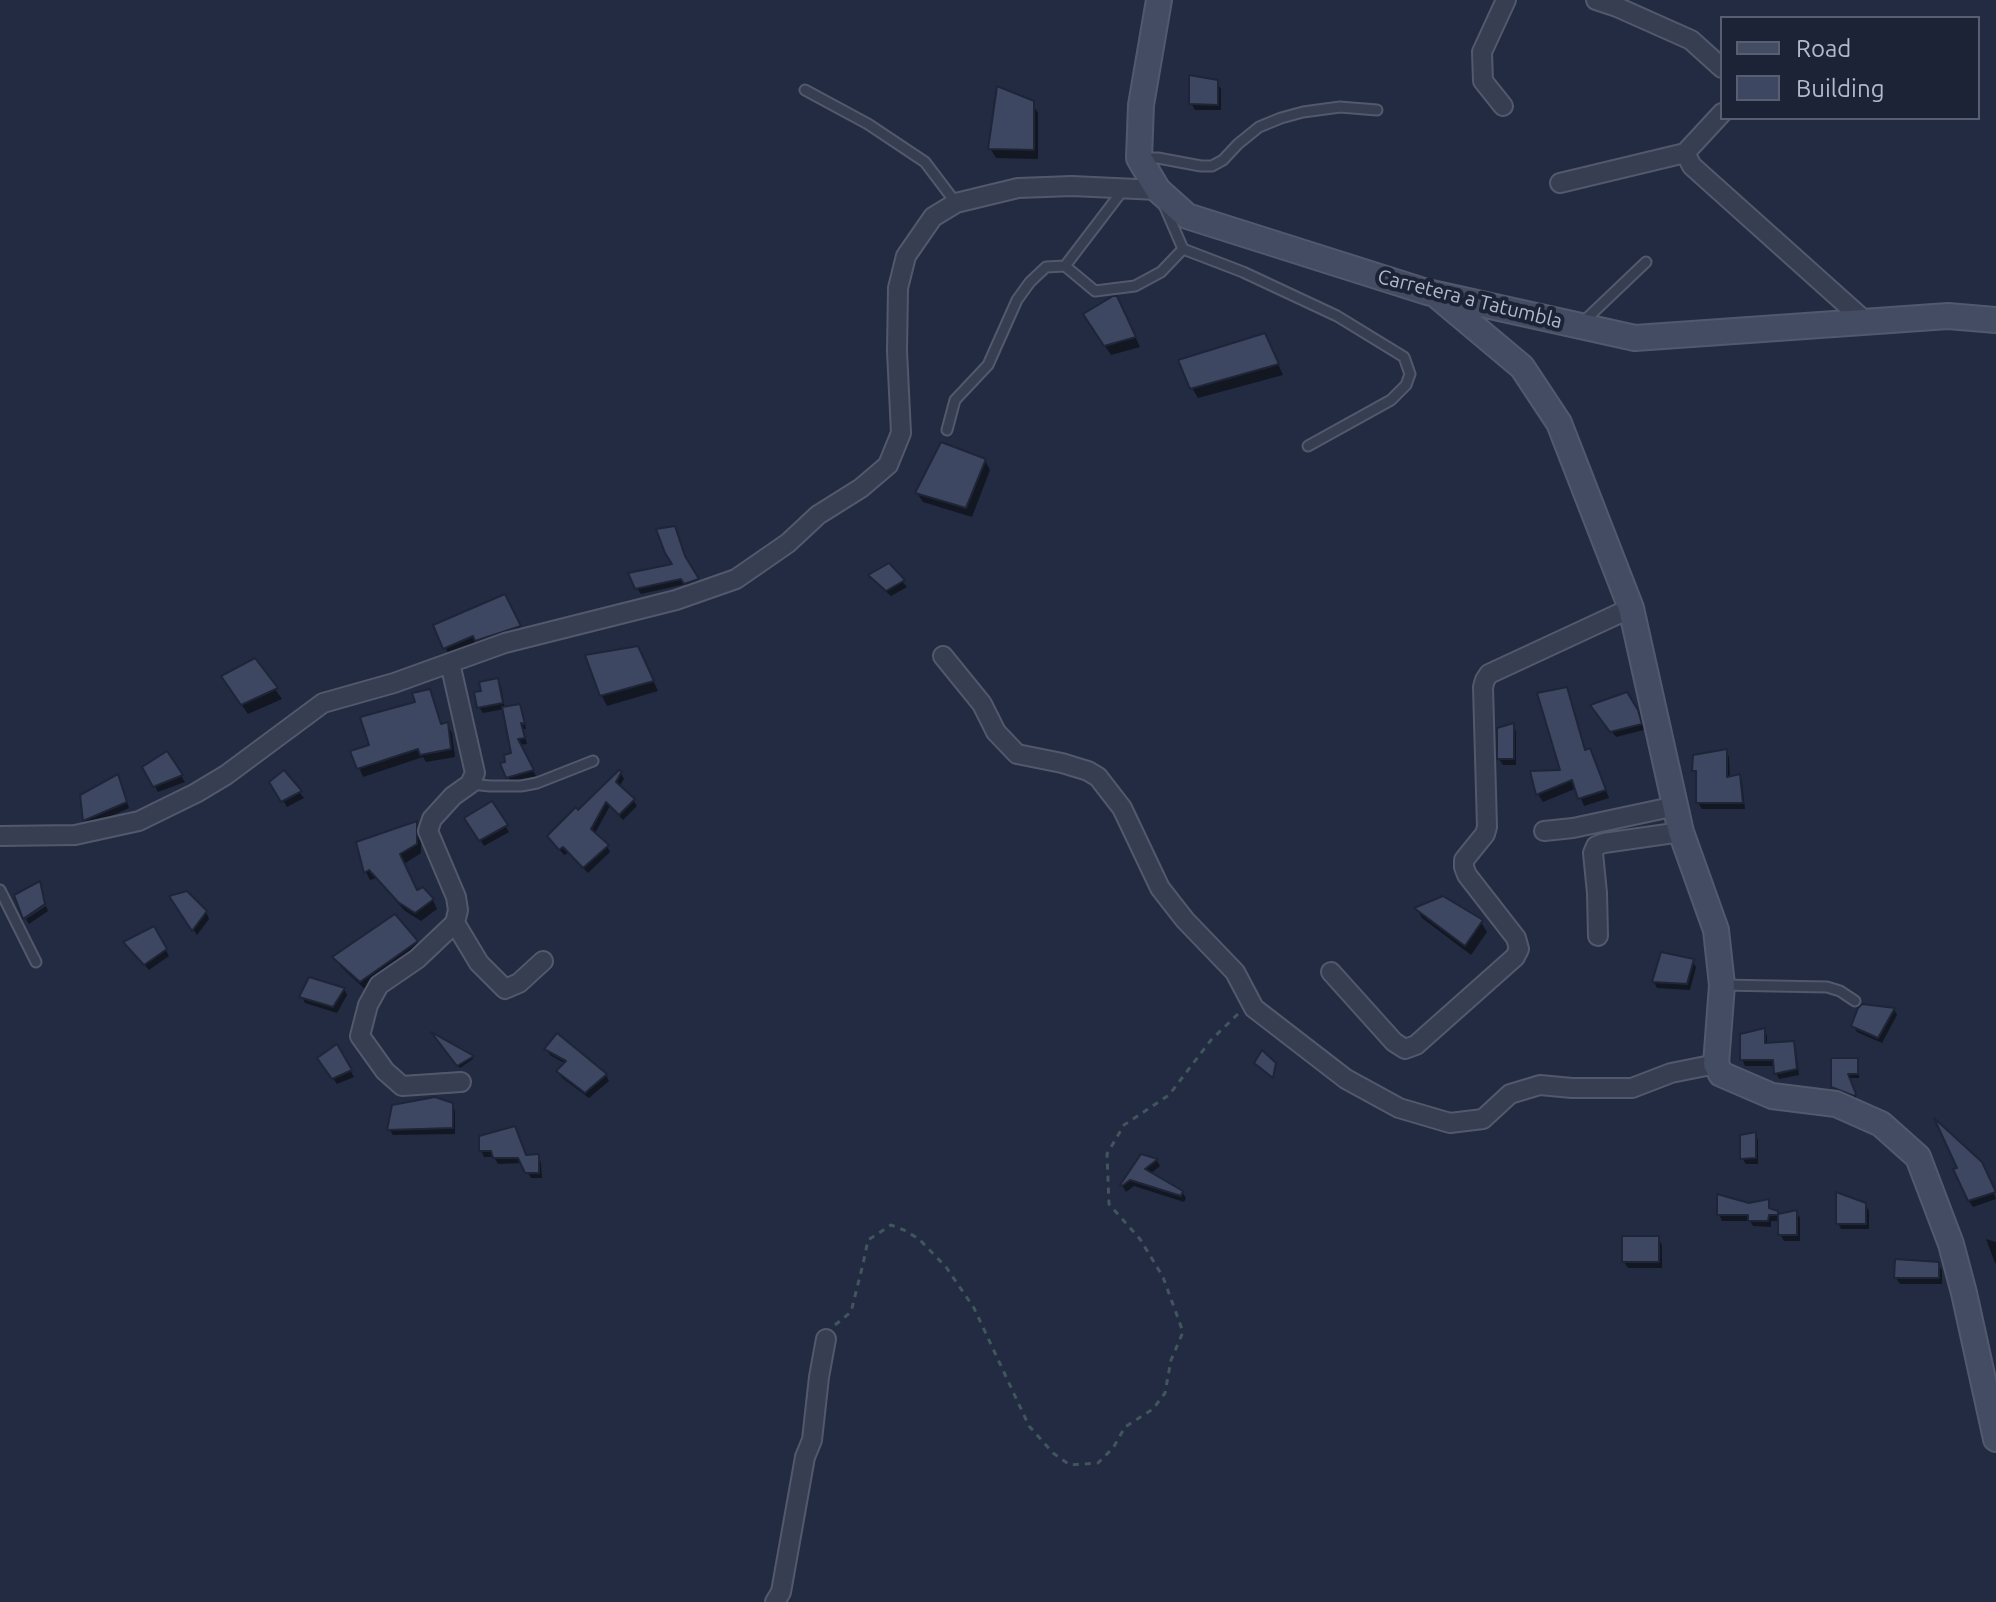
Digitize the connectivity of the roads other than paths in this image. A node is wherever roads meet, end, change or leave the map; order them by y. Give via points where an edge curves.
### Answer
1 (1159, 0) edge
2 (1506, 0) edge
3 (1596, 0) edge
4 (1720, 66) edge
5 (805, 90) dead end
6 (1503, 106) dead end
7 (1377, 110) dead end
8 (1720, 115) edge
9 (1685, 153) junction
10 (1139, 158) junction
11 (1560, 183) dead end
12 (1124, 188) junction
13 (1158, 190) junction
14 (956, 203) junction
15 (1183, 249) junction
16 (1646, 262) dead end
17 (1065, 266) junction
18 (1435, 294) junction
19 (1996, 320) edge
20 (1866, 322) junction
21 (1579, 326) junction
22 (947, 430) dead end
23 (1308, 446) dead end
24 (1631, 608) junction
25 (943, 656) dead end
26 (450, 663) junction
27 (593, 761) dead end
28 (470, 784) junction
29 (1676, 806) junction
30 (1544, 831) dead end
31 (1681, 832) junction
32 (0, 836) edge
33 (0, 890) edge
34 (455, 923) junction
35 (1598, 936) dead end
36 (543, 961) dead end
37 (36, 962) dead end
38 (1331, 972) dead end
39 (1722, 985) junction
40 (1855, 1001) dead end
41 (1716, 1064) junction
42 (461, 1082) dead end
43 (826, 1339) road end
44 (1996, 1439) edge
45 (775, 1602) edge

1 - 10 street via 1141,105
2 - 6 street via 1482,52 1483,81
3 - 4 street via 1691,40
5 - 14 lane via 925,162
7 - 10 lane via 1340,107 1281,118 1259,127 1212,166
8 - 9 street
9 - 11 street
9 - 20 street via 1692,166
10 - 13 street, Carretera a Tatumbla
12 - 13 street
12 - 14 street via 1018,188
12 - 17 lane
13 - 15 lane
13 - 18 street, Carretera a Tatumbla via 1187,216
14 - 26 street via 933,217 906,256 898,288 901,433 888,465 736,579
15 - 17 lane via 1161,272 1135,286 1095,291
15 - 23 lane via 1337,316 1404,357 1410,374 1391,400
16 - 21 lane
17 - 22 lane via 1046,267 1023,291 988,365 955,400
18 - 21 street, Carretera a Tatumbla
18 - 24 street via 1522,367 1559,423
19 - 20 street, Carretera a Tatumbla via 1948,316
20 - 21 street, Carretera a Tatumbla via 1635,338
24 - 29 street
24 - 38 street via 1485,680 1487,827 1464,867 1516,938 1515,957 1405,1049
25 - 41 street via 1017,754 1098,777 1122,808 1160,888 1235,972 1254,1008 1346,1079 1399,1108 1450,1123 1483,1119 1510,1094 1540,1085 1632,1088
26 - 28 street via 475,773
26 - 32 street via 323,703 226,775 139,821 75,835
27 - 28 lane via 521,786
28 - 34 street via 432,819 428,831 456,897
29 - 30 street
29 - 31 street
31 - 35 street via 1596,846
31 - 39 street via 1716,930
33 - 37 lane
34 - 36 street via 479,963 505,989
34 - 42 street via 379,985 360,1036 402,1086
39 - 40 lane via 1827,987
39 - 41 street
41 - 44 street via 1721,1074 1772,1096 1836,1104 1881,1124 1918,1157 1951,1244
43 - 45 street via 812,1440

